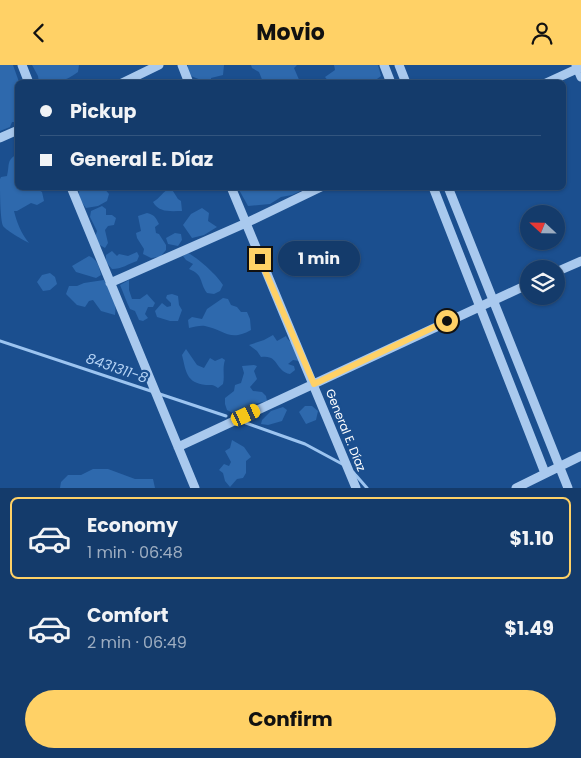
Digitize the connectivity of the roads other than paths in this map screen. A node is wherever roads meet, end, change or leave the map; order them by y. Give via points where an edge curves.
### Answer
1 (22, 65) edge
2 (159, 65) edge
3 (182, 65) edge
4 (384, 65) edge
5 (399, 65) edge
6 (578, 67) edge
7 (581, 77) edge
8 (28, 80) edge
9 (128, 80) edge
10 (188, 80) edge
11 (390, 80) edge
12 (405, 80) edge
13 (552, 80) edge
14 (15, 131) edge
15 (0, 138) edge
16 (72, 190) edge
17 (232, 190) edge
18 (315, 190) edge
19 (434, 190) edge
20 (449, 190) edge
21 (246, 223) junction
22 (581, 261) edge
23 (565, 268) edge
24 (110, 283) junction
25 (520, 288) edge
26 (492, 300) junction
27 (480, 305) junction
28 (314, 384) junction
29 (178, 447) junction
30 (581, 456) edge
31 (559, 466) junction
32 (545, 473) junction
33 (195, 488) edge
34 (356, 488) edge
35 (516, 488) edge
36 (568, 488) edge

1 - 8 street
2 - 9 street
3 - 10 street
4 - 11 street
5 - 12 street
6 - 7 street
6 - 13 street
14 - 15 street
16 - 24 street
17 - 21 street, General E. Díaz
18 - 21 street
19 - 27 street
20 - 26 street
21 - 24 street
21 - 28 street, General E. Díaz
22 - 23 street
24 - 29 street
25 - 26 street
26 - 27 street
26 - 31 street
27 - 28 street
27 - 32 street
28 - 29 street
28 - 34 street, General E. Díaz
29 - 33 street
30 - 31 street
31 - 32 street
31 - 36 street
32 - 35 street

